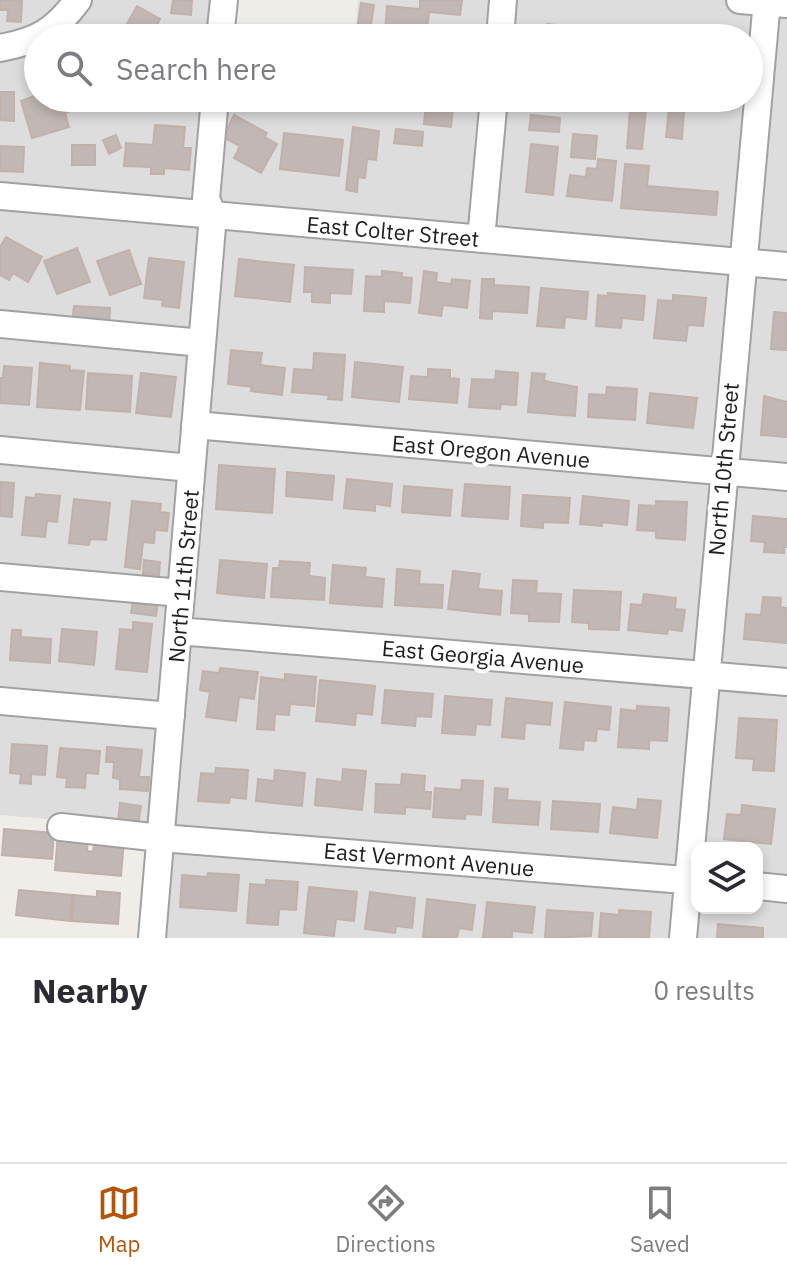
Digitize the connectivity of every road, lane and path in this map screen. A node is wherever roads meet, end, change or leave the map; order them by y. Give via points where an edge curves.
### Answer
1 (78, 0) edge
2 (224, 0) edge
3 (503, 0) edge
4 (740, 0) edge
5 (773, 2) edge
6 (61, 24) edge
7 (221, 24) edge
8 (501, 24) edge
9 (24, 42) edge
10 (0, 48) edge
11 (763, 83) edge
12 (214, 112) edge
13 (493, 112) edge
14 (759, 112) edge
15 (0, 196) edge
16 (213, 215) junction
17 (481, 239) junction
18 (741, 262) junction
19 (787, 266) edge
20 (0, 324) edge
21 (202, 343) junction
22 (195, 425) junction
23 (0, 450) edge
24 (191, 468) junction
25 (723, 472) junction
26 (787, 477) edge
27 (0, 577) edge
28 (181, 593) junction
29 (178, 631) junction
30 (706, 674) junction
31 (787, 682) edge
32 (0, 701) edge
33 (171, 716) junction
34 (61, 827) dead end
35 (161, 838) junction
36 (695, 842) edge
37 (691, 880) edge
38 (691, 886) edge
39 (763, 887) edge
40 (787, 889) edge
41 (152, 938) edge
42 (683, 938) edge

1 - 6 street
2 - 7 street
3 - 8 street
4 - 5 street
5 - 11 street, North 10th Street
9 - 10 street
12 - 16 street, North 11th Street via 206,199
13 - 17 street
14 - 18 street, North 10th Street
15 - 16 street, East Colter Street
16 - 17 street, East Colter Street
16 - 21 street, North 11th Street
17 - 18 street, East Colter Street
18 - 19 street, East Colter Street
18 - 25 street, North 10th Street
20 - 21 street
21 - 22 street, North 11th Street
22 - 24 street, North 11th Street
22 - 25 street, East Oregon Avenue
23 - 24 street
24 - 28 street, North 11th Street
25 - 26 street, East Oregon Avenue
25 - 30 street, North 10th Street
27 - 28 street
28 - 29 street, North 11th Street
29 - 30 street, East Georgia Avenue
29 - 33 street, North 11th Street
30 - 31 street, East Georgia Avenue
30 - 36 street, North 10th Street
32 - 33 street
33 - 35 street, North 11th Street
34 - 35 street, East Vermont Avenue
35 - 37 street, East Vermont Avenue
35 - 41 street, North 11th Street
38 - 42 street, North 10th Street
39 - 40 street

